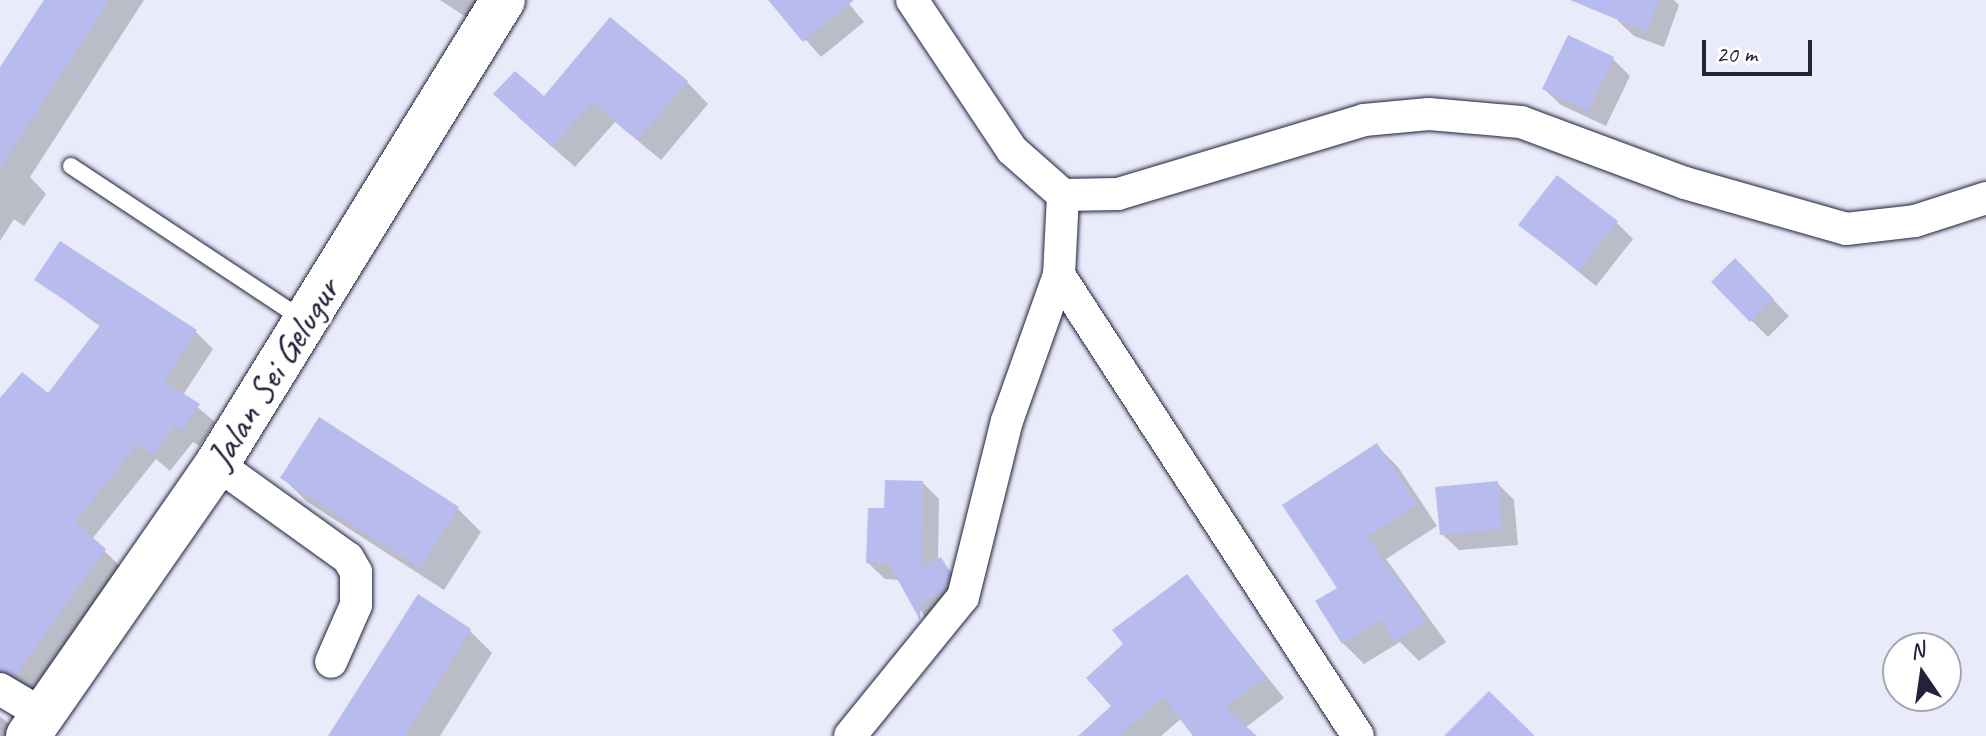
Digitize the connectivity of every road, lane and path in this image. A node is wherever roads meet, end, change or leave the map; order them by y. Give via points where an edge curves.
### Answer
1 (503, 0) edge
2 (912, 0) edge
3 (71, 166) dead end
4 (1063, 195) junction
5 (1986, 198) edge
6 (1059, 275) junction
7 (306, 322) junction
8 (217, 464) junction
9 (331, 662) dead end
10 (0, 689) edge
11 (35, 725) edge
12 (850, 736) edge
13 (1358, 736) edge

1 - 7 main road, Jalan Sei Gelugur
2 - 4 street via 1012,150
3 - 7 lane
4 - 5 street via 1118,194 1364,120 1429,114 1521,122 1685,183 1846,229 1915,221
4 - 6 street
6 - 12 street via 1007,421 963,597
6 - 13 street
7 - 8 main road, Jalan Sei Gelugur
8 - 9 street via 348,558 356,572 356,605
8 - 11 main road, Jalan Sei Gelugur
10 - 11 street

